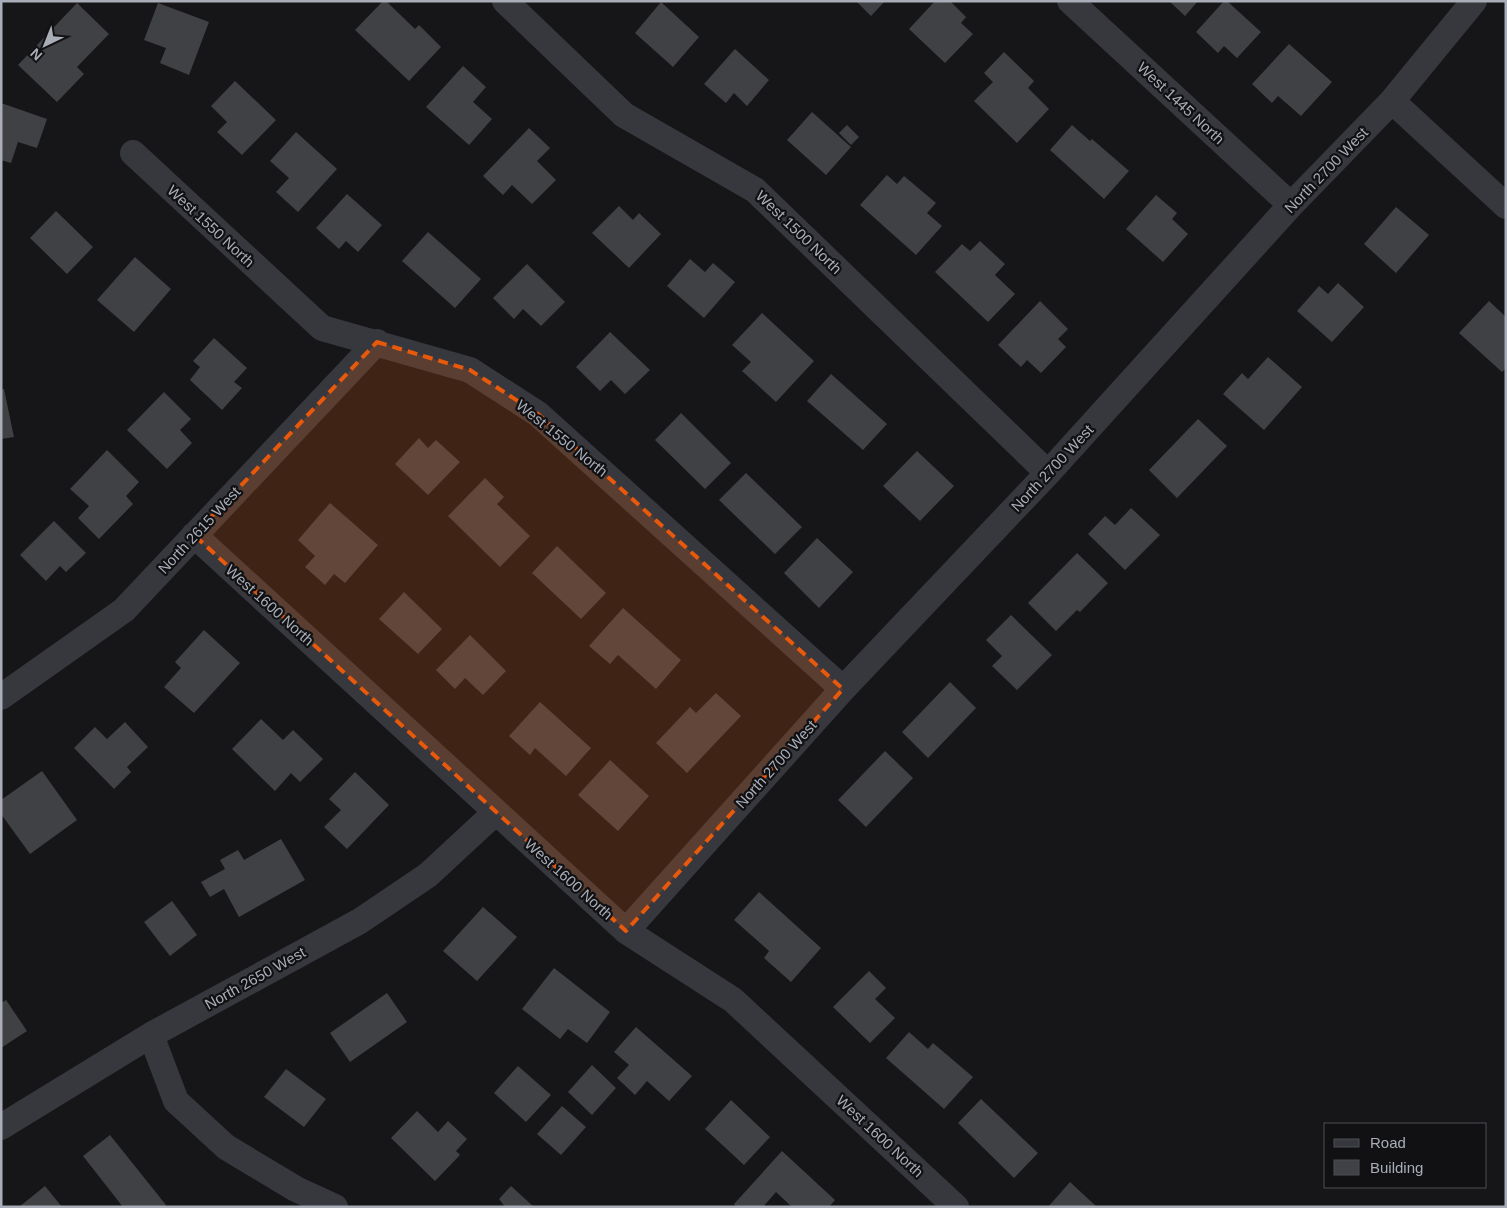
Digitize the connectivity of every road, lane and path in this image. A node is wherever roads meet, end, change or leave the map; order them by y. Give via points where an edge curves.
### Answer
1 (505, 1) edge
2 (1070, 1) edge
3 (1474, 1) edge
4 (1392, 102) junction
5 (133, 153) dead end
6 (1291, 205) junction
7 (1506, 206) edge
8 (377, 342) junction
9 (1048, 473) junction
10 (194, 535) junction
11 (844, 689) junction
12 (1, 697) edge
13 (496, 812) junction
14 (626, 931) junction
15 (151, 1035) junction
16 (1, 1127) edge
17 (335, 1207) edge
18 (956, 1207) edge

1 - 9 street, West 1500 North via 624,115 755,190
2 - 6 street, West 1445 North
3 - 4 street, North 2700 West
4 - 6 street, North 2700 West
4 - 7 street
5 - 8 street, West 1550 North via 322,328
6 - 9 street, North 2700 West
8 - 10 street, North 2615 West
8 - 11 street, West 1550 North via 470,370 538,414
9 - 11 street, North 2700 West
10 - 12 street, North 2615 West via 124,610
10 - 13 street, West 1600 North
11 - 14 street, North 2700 West
13 - 14 street, West 1600 North
13 - 15 street, North 2650 West via 428,874 360,921
14 - 18 street, West 1600 North via 733,1000
15 - 16 street, North 2650 West
15 - 17 street via 176,1101 226,1147 296,1189

